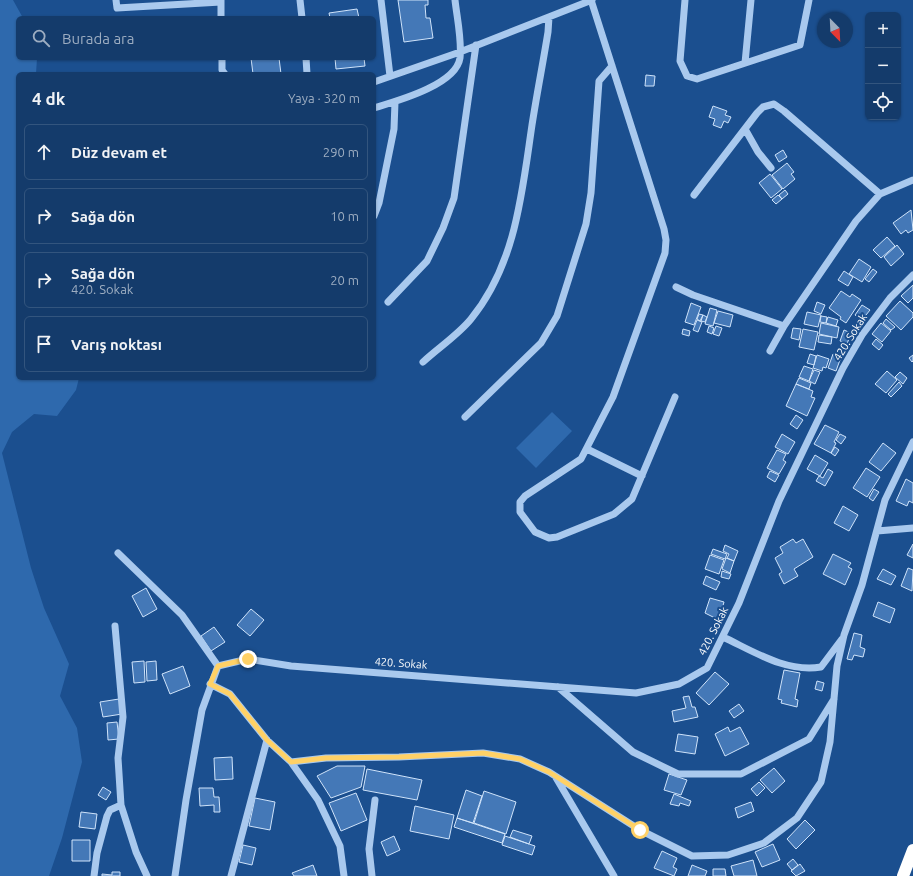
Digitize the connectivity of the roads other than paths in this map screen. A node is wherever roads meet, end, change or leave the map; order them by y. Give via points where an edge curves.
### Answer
1 (116, 0) edge
2 (300, 0) edge
3 (381, 0) edge
4 (455, 0) edge
5 (591, 0) edge
6 (685, 0) edge
7 (751, 0) edge
8 (809, 0) edge
9 (221, 1) edge
10 (221, 16) edge
11 (302, 16) edge
12 (549, 17) junction
13 (476, 45) junction
14 (460, 52) junction
15 (222, 60) edge
16 (306, 60) edge
17 (745, 63) junction
18 (612, 66) junction
19 (224, 72) edge
20 (307, 72) edge
21 (390, 76) junction
22 (376, 81) edge
23 (395, 102) junction
24 (376, 107) edge
25 (745, 129) junction
26 (771, 168) dead end
27 (913, 180) edge
28 (880, 194) junction
29 (694, 195) dead end
30 (376, 211) edge
31 (913, 275) edge
32 (676, 287) dead end
33 (388, 302) dead end
34 (784, 326) junction
35 (770, 351) dead end
36 (423, 362) dead end
37 (675, 397) dead end
38 (465, 417) dead end
39 (913, 442) edge
40 (587, 449) junction
41 (642, 476) junction
42 (913, 528) edge
43 (877, 530) junction
44 (118, 553) dead end
45 (115, 626) dead end
46 (844, 635) junction
47 (723, 637) junction
48 (218, 666) junction
49 (210, 684) junction
50 (558, 687) junction
51 (834, 698) junction
52 (267, 740) junction
53 (291, 762) junction
54 (554, 775) junction
55 (374, 800) dead end
56 (121, 805) junction
57 (913, 850) edge
58 (94, 876) edge
59 (148, 876) edge
60 (175, 876) edge
61 (231, 876) edge
62 (344, 876) edge
63 (372, 876) edge
64 (614, 876) edge
65 (902, 876) edge

1 - 9 street via 117,8
2 - 11 street
3 - 21 street
4 - 14 street
5 - 12 street
5 - 18 street
6 - 17 street via 680,61 687,76 697,79
7 - 17 street
8 - 17 street via 800,45
9 - 10 street
12 - 13 street
12 - 36 street via 526,179 511,245 480,307 470,320
13 - 14 street
13 - 33 street via 454,198 449,213 427,261
14 - 21 street
14 - 23 street via 456,68 446,79
15 - 19 street
16 - 20 street
18 - 38 street via 599,81 591,193 586,224 557,316 541,344
18 - 40 street via 666,240 664,253 613,397
21 - 22 street
23 - 24 street
23 - 30 street via 394,129
25 - 26 street
25 - 28 street via 763,107 774,104
25 - 29 street
27 - 28 street
28 - 34 street via 856,221
31 - 47 street, 420. Sokak via 890,298 862,335 843,368 779,501
32 - 34 street
34 - 35 street
37 - 41 street
39 - 43 street via 885,500
40 - 41 street
40 - 41 street via 581,459 525,496 520,502 520,512 540,536 557,537 614,514 632,499
42 - 43 street
43 - 46 street via 862,585
44 - 48 street via 182,615
45 - 56 street via 123,717 118,758
46 - 47 street via 821,668 812,669 786,666
46 - 51 street via 837,666
47 - 50 street, 420. Sokak via 707,668 679,684 636,693
48 - 49 street
48 - 50 street, 420. Sokak via 248,659 291,666
49 - 52 street via 230,694
49 - 60 street via 195,747
50 - 51 street via 633,752 678,774 741,774 809,739
51 - 54 street via 830,742 821,782 797,818 764,842 728,855 692,856 640,830
52 - 53 street
52 - 61 street
53 - 54 street via 326,758 483,753 520,759
53 - 62 street via 318,800 340,846
54 - 64 street
55 - 63 street via 369,849
56 - 58 street via 110,810 107,816
56 - 59 street via 136,852
57 - 65 highway

